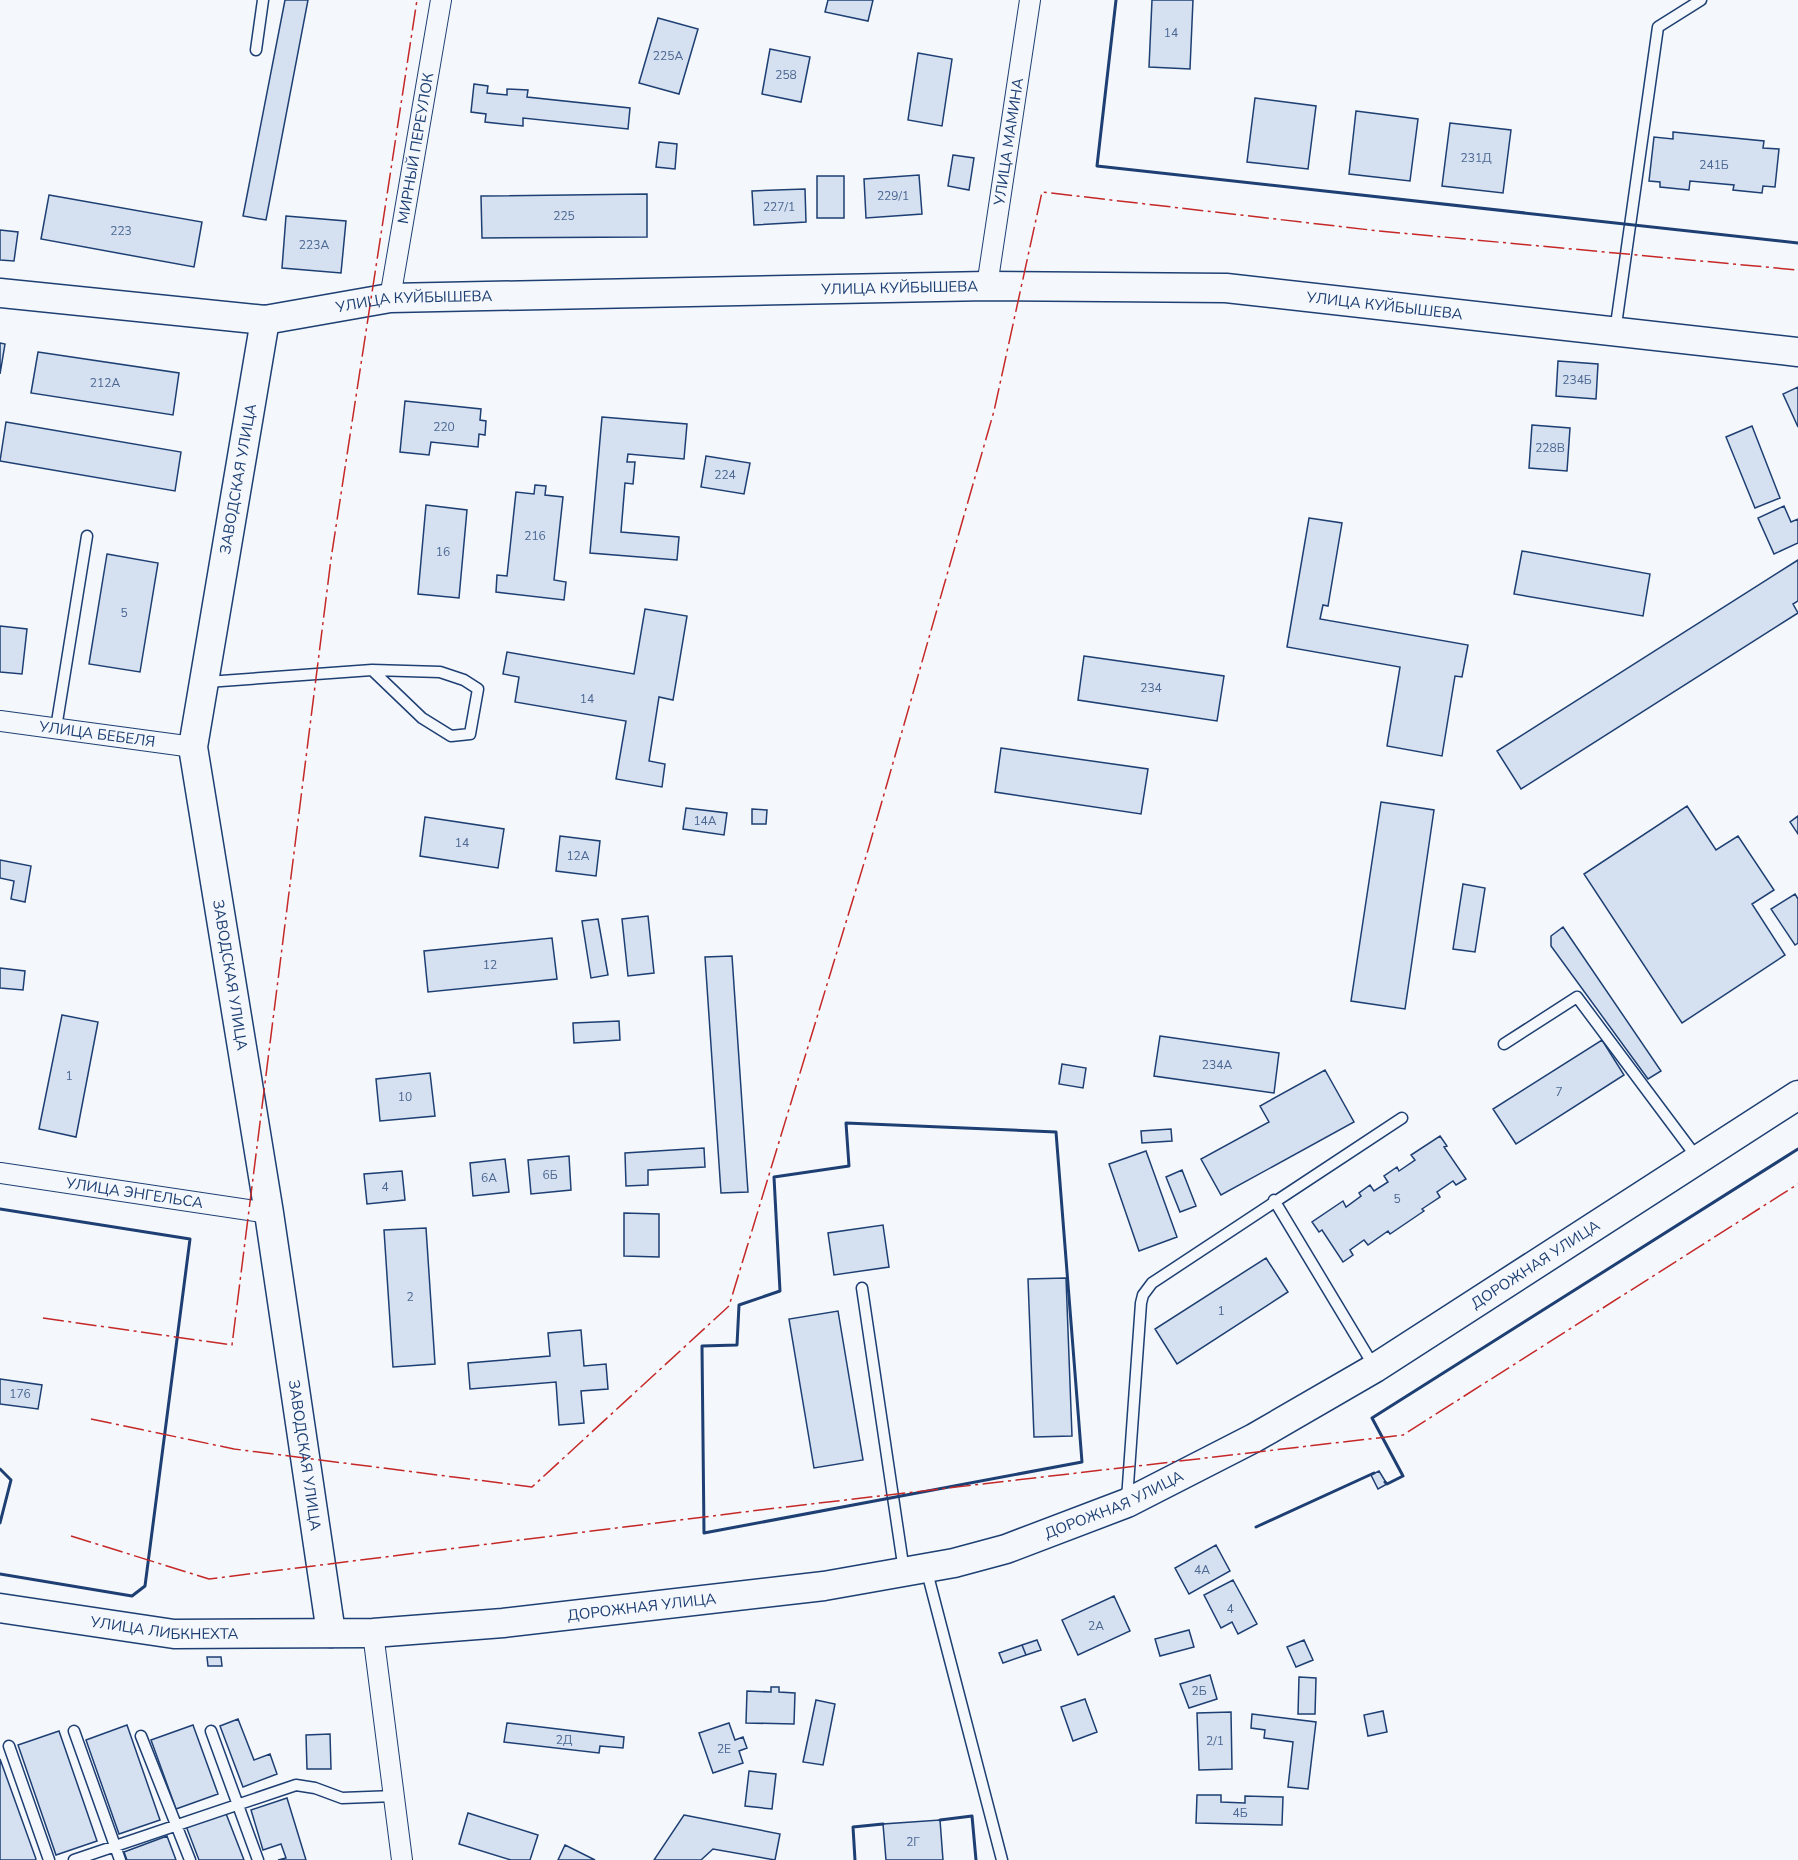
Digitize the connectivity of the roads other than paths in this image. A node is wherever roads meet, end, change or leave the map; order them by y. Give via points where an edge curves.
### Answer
1 (263, 0) edge
2 (441, 0) edge
3 (1029, 0) edge
4 (1701, 0) edge
5 (256, 50) dead end
6 (987, 286) junction
7 (0, 293) edge
8 (390, 298) junction
9 (265, 320) junction
10 (1615, 332) junction
11 (1798, 352) edge
12 (87, 536) dead end
13 (372, 670) junction
14 (204, 683) junction
15 (0, 721) edge
16 (56, 728) junction
17 (193, 747) junction
18 (1504, 1044) dead end
19 (1798, 1095) edge
20 (1402, 1118) dead end
21 (1698, 1159) junction
22 (0, 1173) edge
23 (1274, 1200) junction
24 (269, 1214) junction
25 (862, 1288) dead end
26 (1375, 1368) junction
27 (1127, 1503) junction
28 (915, 1570) junction
29 (0, 1608) edge
30 (373, 1633) junction
31 (331, 1634) junction
32 (74, 1731) dead end
33 (211, 1731) dead end
34 (141, 1736) dead end
35 (9, 1746) dead end
36 (395, 1796) junction
37 (238, 1803) junction
38 (176, 1825) junction
39 (115, 1846) junction
40 (49, 1860) edge
41 (74, 1860) edge
42 (120, 1860) edge
43 (190, 1860) edge
44 (258, 1860) edge
45 (402, 1860) edge
46 (1002, 1860) edge

1 - 5 lane
2 - 8 street, МИРНЫЙ ПЕРЕУЛОК
3 - 6 street, УЛИЦА МАМИНА
4 - 10 lane via 1658,27
6 - 8 street, УЛИЦА КУЙБЫШЕВА
6 - 10 street, УЛИЦА КУЙБЫШЕВА via 1226,288
7 - 9 street, УЛИЦА КУЙБЫШЕВА
8 - 9 street, УЛИЦА КУЙБЫШЕВА
9 - 14 street, ЗАВОДСКАЯ УЛИЦА
10 - 11 street, УЛИЦА КУЙБЫШЕВА
12 - 16 lane
13 - 13 lane via 440,672 478,689 471,734 451,736 422,718
13 - 14 lane
14 - 17 street, ЗАВОДСКАЯ УЛИЦА
15 - 16 street, УЛИЦА БЕБЕЛЯ
16 - 17 street, УЛИЦА БЕБЕЛЯ
17 - 24 street, ЗАВОДСКАЯ УЛИЦА
18 - 21 lane via 1577,998
19 - 21 street, ДОРОЖНАЯ УЛИЦА
20 - 23 lane
21 - 26 street, ДОРОЖНАЯ УЛИЦА
22 - 24 street, УЛИЦА ЭНГЕЛЬСА
23 - 26 lane
23 - 27 lane via 1152,1283 1143,1295
24 - 31 street, ЗАВОДСКАЯ УЛИЦА
25 - 28 lane
26 - 27 street, ДОРОЖНАЯ УЛИЦА via 1233,1450
27 - 28 street, ДОРОЖНАЯ УЛИЦА via 1006,1549
28 - 30 street, ДОРОЖНАЯ УЛИЦА via 824,1586 503,1623
28 - 46 lane
29 - 31 street, УЛИЦА ЛИБКНЕХТА via 174,1634
30 - 31 street, ДОРОЖНАЯ УЛИЦА
30 - 36 street
32 - 39 lane
33 - 37 lane
34 - 38 lane
35 - 40 lane
36 - 37 lane via 342,1798 296,1785
36 - 45 street
37 - 38 lane
37 - 44 lane
38 - 39 lane
38 - 43 lane
39 - 41 lane
39 - 42 lane

